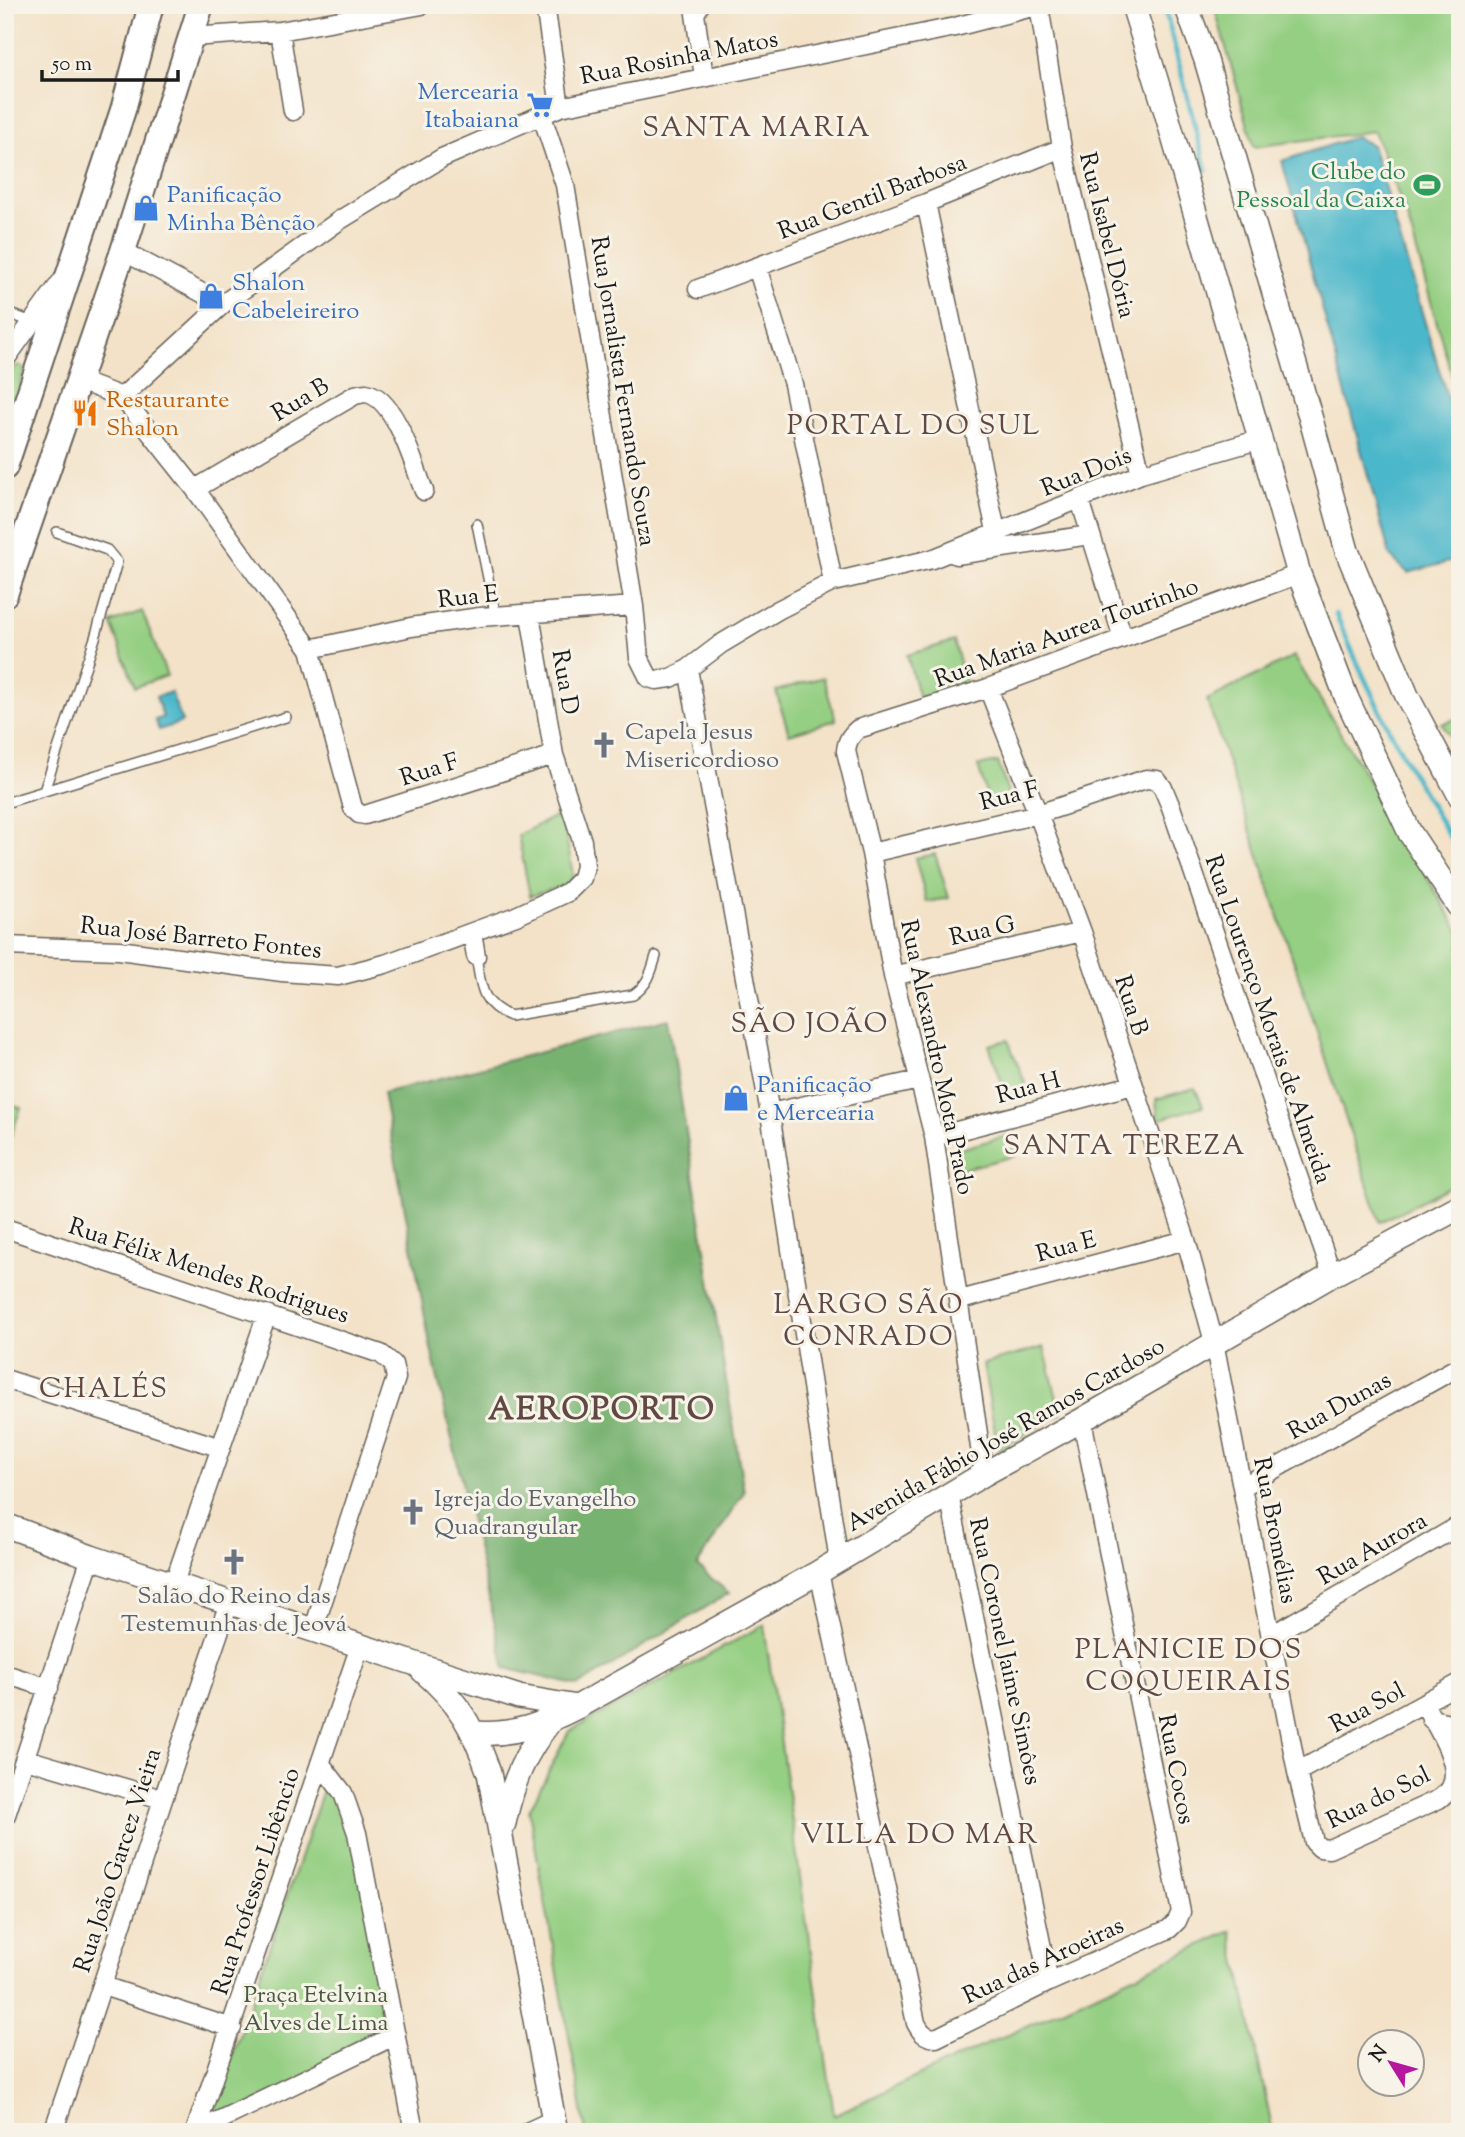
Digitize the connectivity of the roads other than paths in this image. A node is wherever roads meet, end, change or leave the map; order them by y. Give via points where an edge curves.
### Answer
1 (150, 5) edge
2 (201, 5) edge
3 (422, 5) edge
4 (545, 5) edge
5 (700, 5) edge
6 (1133, 5) edge
7 (1186, 5) edge
8 (1039, 6) edge
9 (280, 31) junction
10 (191, 37) junction
11 (704, 77) junction
12 (559, 107) junction
13 (293, 111) dead end
14 (541, 113) junction
15 (1062, 148) junction
16 (926, 203) junction
17 (123, 251) junction
18 (72, 266) junction
19 (757, 267) junction
20 (698, 289) dead end
21 (223, 304) junction
22 (5, 312) edge
23 (32, 322) junction
24 (5, 360) edge
25 (77, 380) junction
26 (122, 397) junction
27 (1261, 439) junction
28 (5, 467) edge
29 (1141, 474) junction
30 (195, 489) junction
31 (424, 491) dead end
32 (1080, 500) junction
33 (477, 524) dead end
34 (996, 531) junction
35 (57, 532) dead end
36 (1090, 535) junction
37 (932, 559) junction
38 (1299, 574) junction
39 (833, 582) junction
40 (5, 594) edge
41 (634, 606) junction
42 (530, 615) junction
43 (496, 617) junction
44 (1122, 638) junction
45 (310, 649) junction
46 (688, 669) junction
47 (649, 678) joint
48 (988, 688) junction
49 (286, 717) dead end
50 (850, 736) joint
51 (554, 755) junction
52 (1157, 780) joint
53 (44, 791) junction
54 (1460, 796) edge
55 (5, 803) edge
56 (1038, 814) junction
57 (871, 853) junction
58 (582, 878) joint
59 (1460, 908) edge
60 (472, 932) junction
61 (1082, 932) junction
62 (5, 946) edge
63 (476, 956) joint
64 (656, 956) dead end
65 (893, 976) junction
66 (919, 1080) junction
67 (1133, 1085) junction
68 (770, 1113) junction
69 (934, 1137) junction
70 (1460, 1207) edge
71 (5, 1228) edge
72 (1186, 1240) junction
73 (1332, 1275) junction
74 (960, 1300) junction
75 (267, 1314) junction
76 (1214, 1342) junction
77 (1460, 1366) edge
78 (5, 1379) edge
79 (1082, 1420) junction
80 (221, 1448) junction
81 (984, 1474) junction
82 (1242, 1487) junction
83 (949, 1495) junction
84 (5, 1525) edge
85 (1460, 1525) edge
86 (92, 1557) junction
87 (829, 1566) junction
88 (174, 1583) junction
89 (229, 1603) junction
90 (313, 1631) junction
91 (1272, 1635) junction
92 (360, 1646) junction
93 (416, 1664) junction
94 (5, 1674) edge
95 (1460, 1683) edge
96 (49, 1688) junction
97 (577, 1707) junction
98 (1428, 1712) junction
99 (551, 1720) junction
100 (1460, 1725) edge
101 (475, 1733) junction
102 (26, 1759) junction
103 (320, 1763) junction
104 (1297, 1772) junction
105 (162, 1799) junction
106 (5, 1818) edge
107 (502, 1833) junction
108 (1320, 1848) joint
109 (1177, 1922) joint
110 (1049, 1982) junction
111 (103, 1986) junction
112 (232, 2028) junction
113 (396, 2035) junction
114 (555, 2126) edge
115 (53, 2132) edge
116 (195, 2132) edge
117 (414, 2132) edge
118 (527, 2132) edge

1 - 18 main road
2 - 10 main road
3 - 9 street
4 - 12 street
5 - 11 street via 695,14
6 - 27 street
7 - 54 street via 1214,86 1347,551 1406,696
8 - 11 street, Rua Rosinha Matos
8 - 15 street, Rua Isabel Dória
9 - 10 street
9 - 13 street
10 - 17 main road
11 - 12 street, Rua Rosinha Matos
12 - 14 street, Rua Rosinha Matos
14 - 21 street, Rua Rosinha Matos via 442,158 340,220
14 - 41 street, Rua Jornalista Fernando Souza via 565,185
15 - 16 street, Rua Gentil Barbosa
15 - 29 street, Rua Isabel Dória
16 - 19 street, Rua Gentil Barbosa
16 - 34 street
17 - 21 street
17 - 25 main road
18 - 23 street
18 - 28 main road
19 - 20 street, Rua Gentil Barbosa
19 - 39 street via 793,384
21 - 26 street, Rua Rosinha Matos
22 - 23 lane
23 - 24 street
25 - 26 street
25 - 40 main road
26 - 30 street
27 - 29 street, Rua Dois
27 - 38 street
29 - 32 street, Rua Dois
30 - 31 street, Rua B via 355,395 367,393 383,402 393,416
30 - 45 street
32 - 34 street, Rua Dois
32 - 36 street
33 - 43 lane
34 - 37 street, Rua Dois
35 - 53 lane via 107,550 117,562
36 - 37 street, Rua Dois
36 - 44 street
37 - 39 street, Rua Dois
38 - 44 street, Rua Maria Aurea Tourinho
38 - 59 street via 1347,699 1410,833
39 - 46 street, Rua Dois via 721,644
41 - 42 street, Rua E
41 - 47 street, Rua Jornalista Fernando Souza via 639,658
42 - 43 street, Rua E
42 - 51 street, Rua D
43 - 45 street, Rua E via 411,627
44 - 48 street, Rua Maria Aurea Tourinho
45 - 51 street, Rua F via 359,814
46 - 47 street, Rua Dois via 671,678
46 - 68 street
48 - 50 street, Rua Maria Aurea Tourinho via 858,729
48 - 56 street, Rua B
49 - 53 lane
50 - 57 street, Rua Alexandro Mota Prado via 846,751
51 - 58 street, Rua D via 583,841
52 - 56 street, Rua F via 1146,779
52 - 73 street, Rua Lourenço Morais de Almeida via 1171,807
53 - 55 lane
56 - 57 street, Rua F
56 - 61 street, Rua B
57 - 65 street, Rua Alexandro Mota Prado
58 - 60 street, Rua José Barreto Fontes via 568,892
60 - 62 street, Rua José Barreto Fontes via 338,976 119,950
60 - 63 street
61 - 65 street, Rua G
61 - 67 street, Rua B
63 - 64 lane via 487,1001 510,1016 633,995 649,979
65 - 66 street, Rua Alexandro Mota Prado
66 - 68 street
66 - 69 street, Rua Alexandro Mota Prado
67 - 69 street, Rua H
67 - 72 street, Rua B
68 - 87 street
69 - 74 street, Rua Alexandro Mota Prado
70 - 73 street, Avenida Fábio José Ramos Cardoso
71 - 75 street, Rua Félix Mendes Rodrigues
72 - 74 street, Rua E
72 - 76 street, Rua B
73 - 76 street, Avenida Fábio José Ramos Cardoso
74 - 81 street, Rua Alexandro Mota Prado
75 - 80 street
75 - 90 street, Rua Félix Mendes Rodrigues via 382,1354 393,1364 396,1378
76 - 79 street, Avenida Fábio José Ramos Cardoso
76 - 82 street, Rua Bromélias
77 - 82 street, Rua Dunas
78 - 80 street
79 - 81 street, Avenida Fábio José Ramos Cardoso
79 - 109 street, Rua Cocos via 1181,1912
80 - 88 street
81 - 83 street, Avenida Fábio José Ramos Cardoso
82 - 91 street, Rua Bromélias
83 - 87 street, Avenida Fábio José Ramos Cardoso
83 - 110 street, Rua Coronel Jaime Simôes
84 - 86 street
85 - 91 street, Rua Aurora
86 - 88 street
86 - 96 street
87 - 97 street, Avenida Fábio José Ramos Cardoso
87 - 110 street, Rua das Aroeiras via 916,2023 927,2037 936,2038
88 - 89 street
89 - 90 street
89 - 105 street, Rua João Garcez Vieira
90 - 92 street
91 - 104 street, Rua Bromélias
92 - 93 street
92 - 103 street, Rua Professor Libêncio
93 - 97 street via 519,1697
93 - 101 street via 439,1685
94 - 96 street
95 - 98 street, Rua Sol
96 - 102 street
97 - 99 street, Avenida Fábio José Ramos Cardoso
98 - 100 street
98 - 104 street, Rua Sol
98 - 108 street, Rua do Sol via 1448,1749 1454,1771 1451,1788 1439,1799 1329,1849
99 - 101 street, Avenida Fábio José Ramos Cardoso via 510,1733
99 - 107 street via 519,1768
101 - 107 street
102 - 105 street
102 - 106 street
103 - 112 street, Rua Professor Libêncio
103 - 113 street via 343,1793 357,1833
104 - 108 street, Rua Bromélias via 1314,1842
105 - 111 street, Rua João Garcez Vieira
107 - 114 street
109 - 110 street, Rua das Aroeiras
111 - 112 street
111 - 115 street, Rua João Garcez Vieira
112 - 116 street, Rua Professor Libêncio
113 - 116 street
113 - 117 street
114 - 118 street

